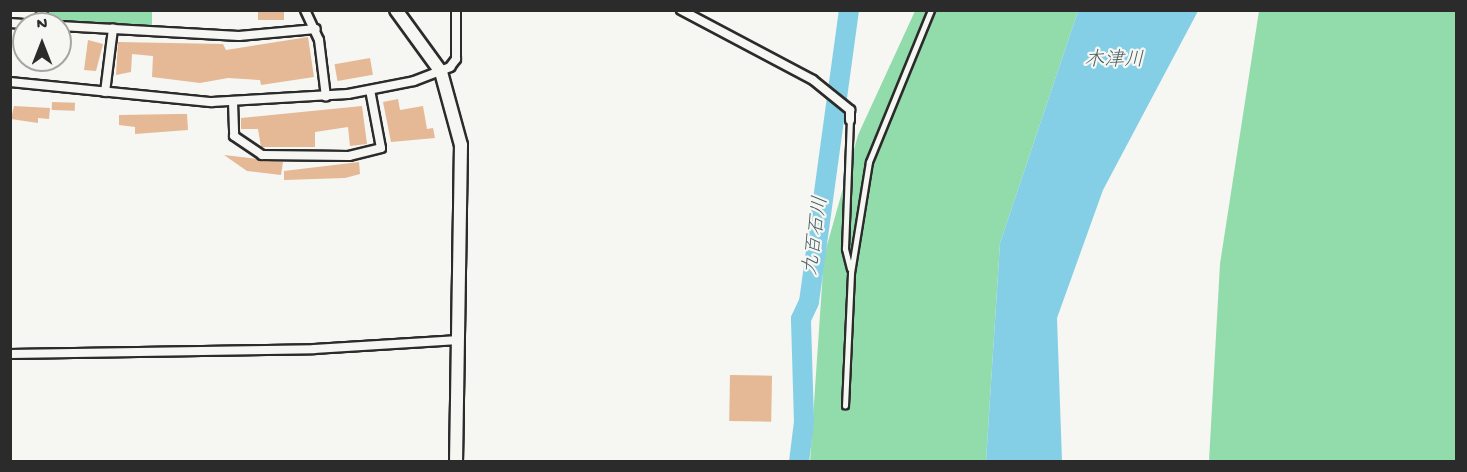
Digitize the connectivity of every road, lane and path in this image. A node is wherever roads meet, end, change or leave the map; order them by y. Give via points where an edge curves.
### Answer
1 (305, 10) edge
2 (396, 10) edge
3 (456, 10) edge
4 (681, 10) edge
5 (931, 10) edge
6 (72, 27) edge
7 (113, 29) junction
8 (316, 29) junction
9 (441, 72) junction
10 (10, 82) edge
11 (370, 90) junction
12 (105, 92) junction
13 (326, 97) junction
14 (233, 102) junction
15 (850, 115) joint
16 (851, 273) junction
17 (459, 340) junction
18 (10, 354) edge
19 (845, 406) dead end
20 (456, 462) edge

1 - 8 street
2 - 9 street
3 - 9 street via 456,59
4 - 15 street via 830,93
5 - 16 lane via 880,125
6 - 7 street
7 - 8 street via 239,36
7 - 12 street
8 - 13 street
9 - 11 street
9 - 17 street via 462,158
10 - 12 street
11 - 13 street
11 - 14 street via 381,148 349,156 262,155 234,136
12 - 14 street
13 - 14 street
15 - 16 lane via 844,249
16 - 19 lane
17 - 18 street via 314,349
17 - 20 street

